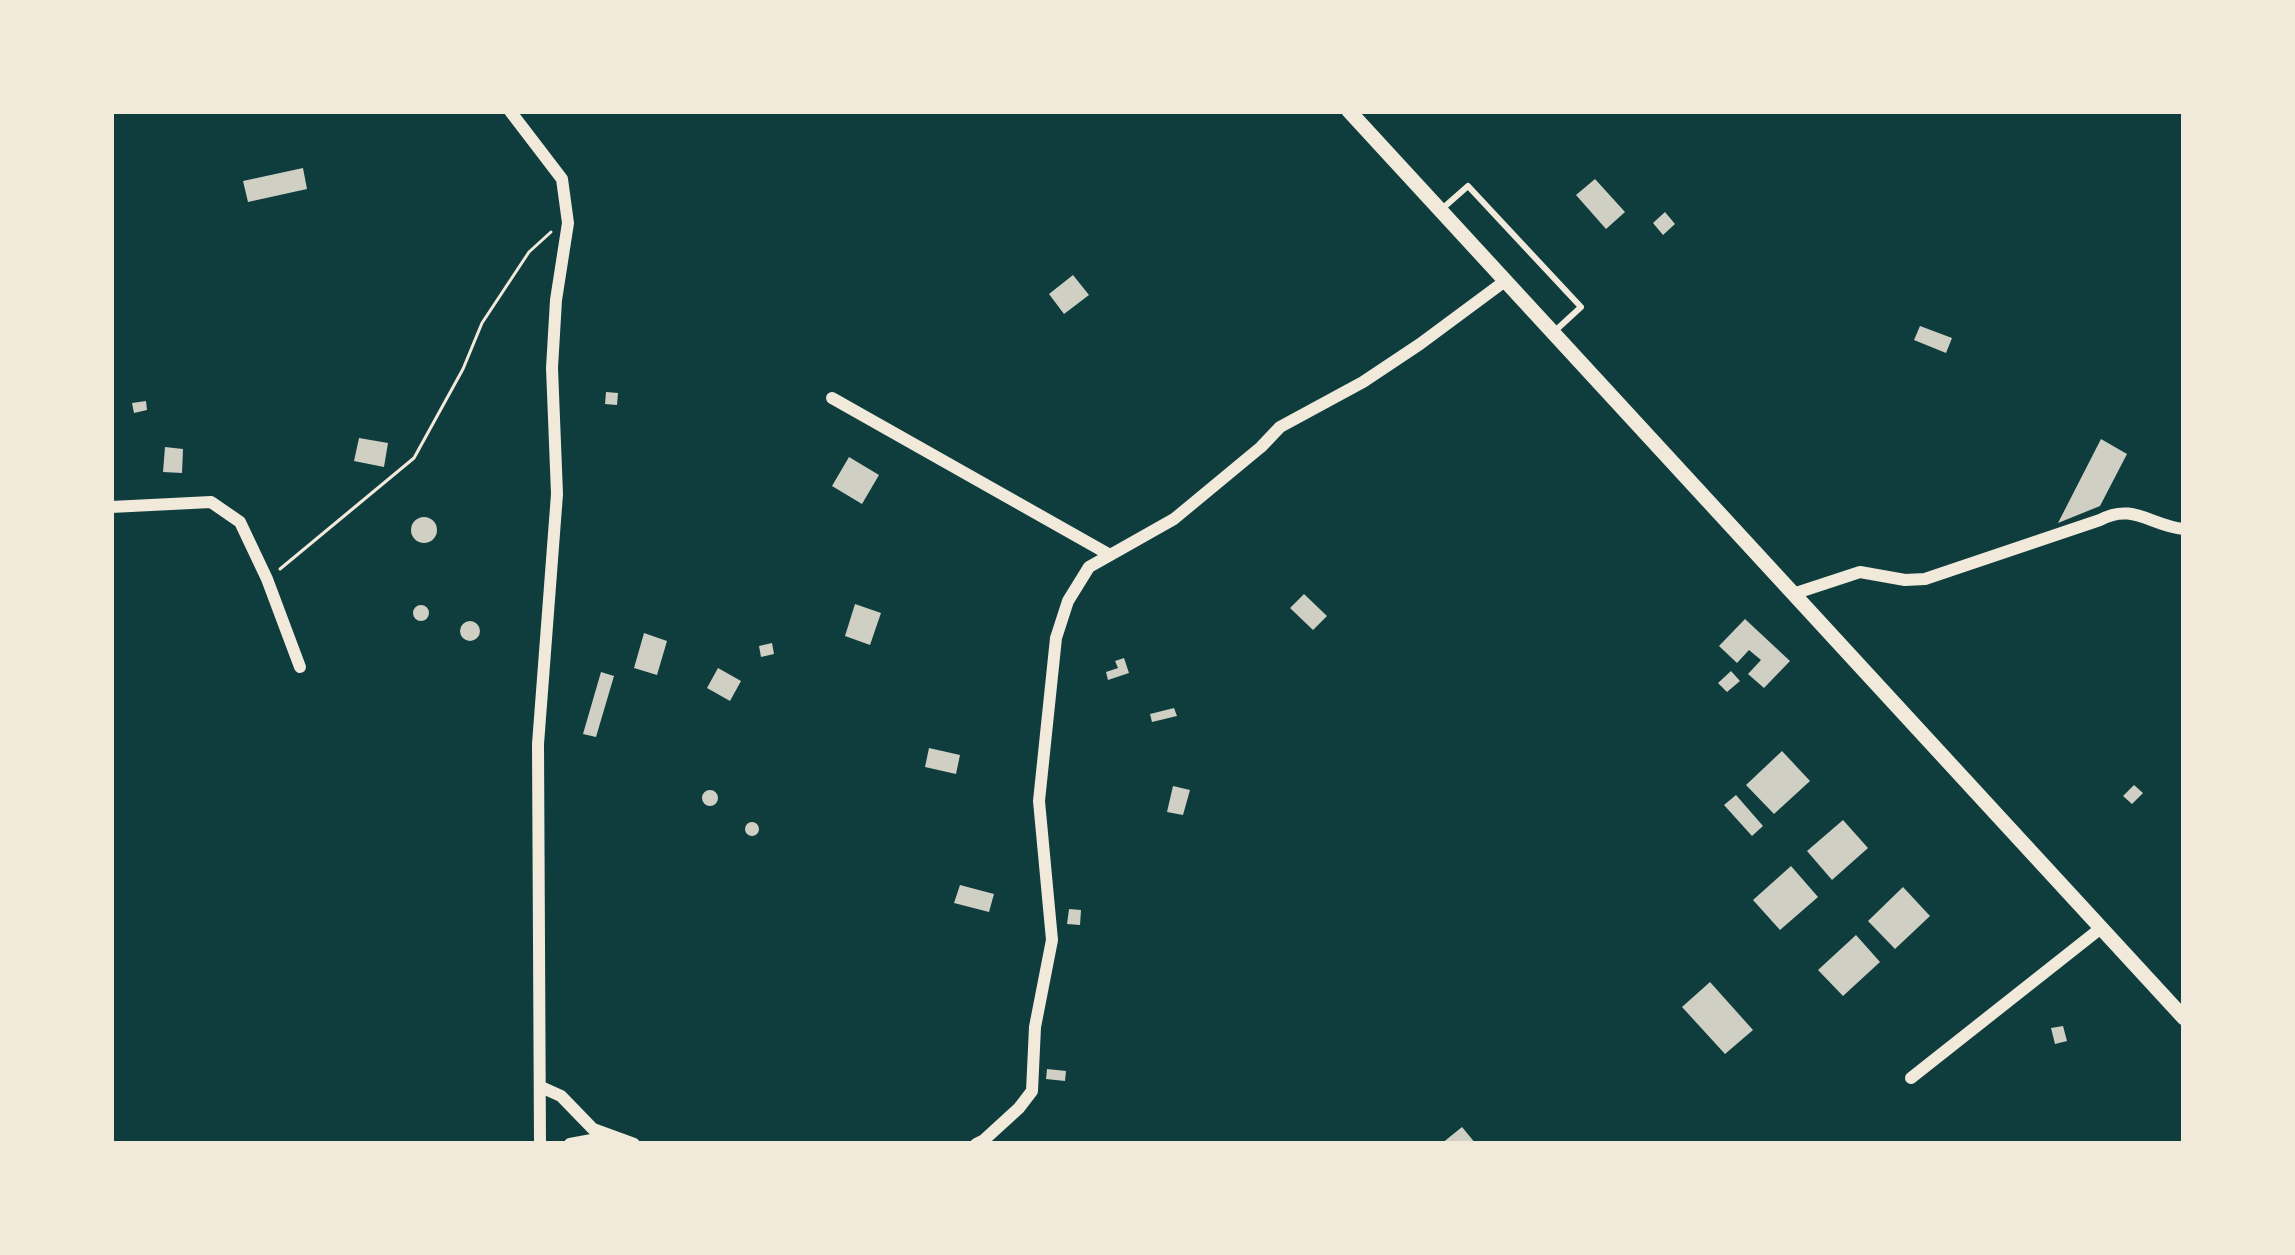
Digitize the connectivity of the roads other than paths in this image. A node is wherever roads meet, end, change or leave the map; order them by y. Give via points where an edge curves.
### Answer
1 (511, 111) edge
2 (1349, 111) edge
3 (1441, 210) junction
4 (1505, 280) junction
5 (1553, 333) junction
6 (832, 398) dead end
7 (111, 507) edge
8 (2184, 529) edge
9 (1110, 555) junction
10 (1793, 594) junction
11 (300, 667) dead end
12 (2101, 928) junction
13 (2184, 1018) edge
14 (1911, 1078) dead end
15 (541, 1087) junction
16 (616, 1136) junction
17 (540, 1144) edge
18 (570, 1144) edge
19 (634, 1144) edge
20 (976, 1144) edge

1 - 15 street via 562,179 568,223 552,368 556,494 538,744
2 - 3 street
3 - 4 street
3 - 5 lane via 1468,186 1581,307
4 - 5 street
4 - 9 street via 1363,382 1280,427 1174,519
5 - 10 street
6 - 9 street
7 - 11 street via 211,502 240,522
8 - 10 street via 2114,512 1925,579 1861,572
9 - 20 street via 1078,581 1056,638 1039,801 1052,940 1032,1091
10 - 12 street
12 - 13 street
12 - 14 street
15 - 16 street via 593,1129
15 - 17 street
16 - 18 street
16 - 19 street

